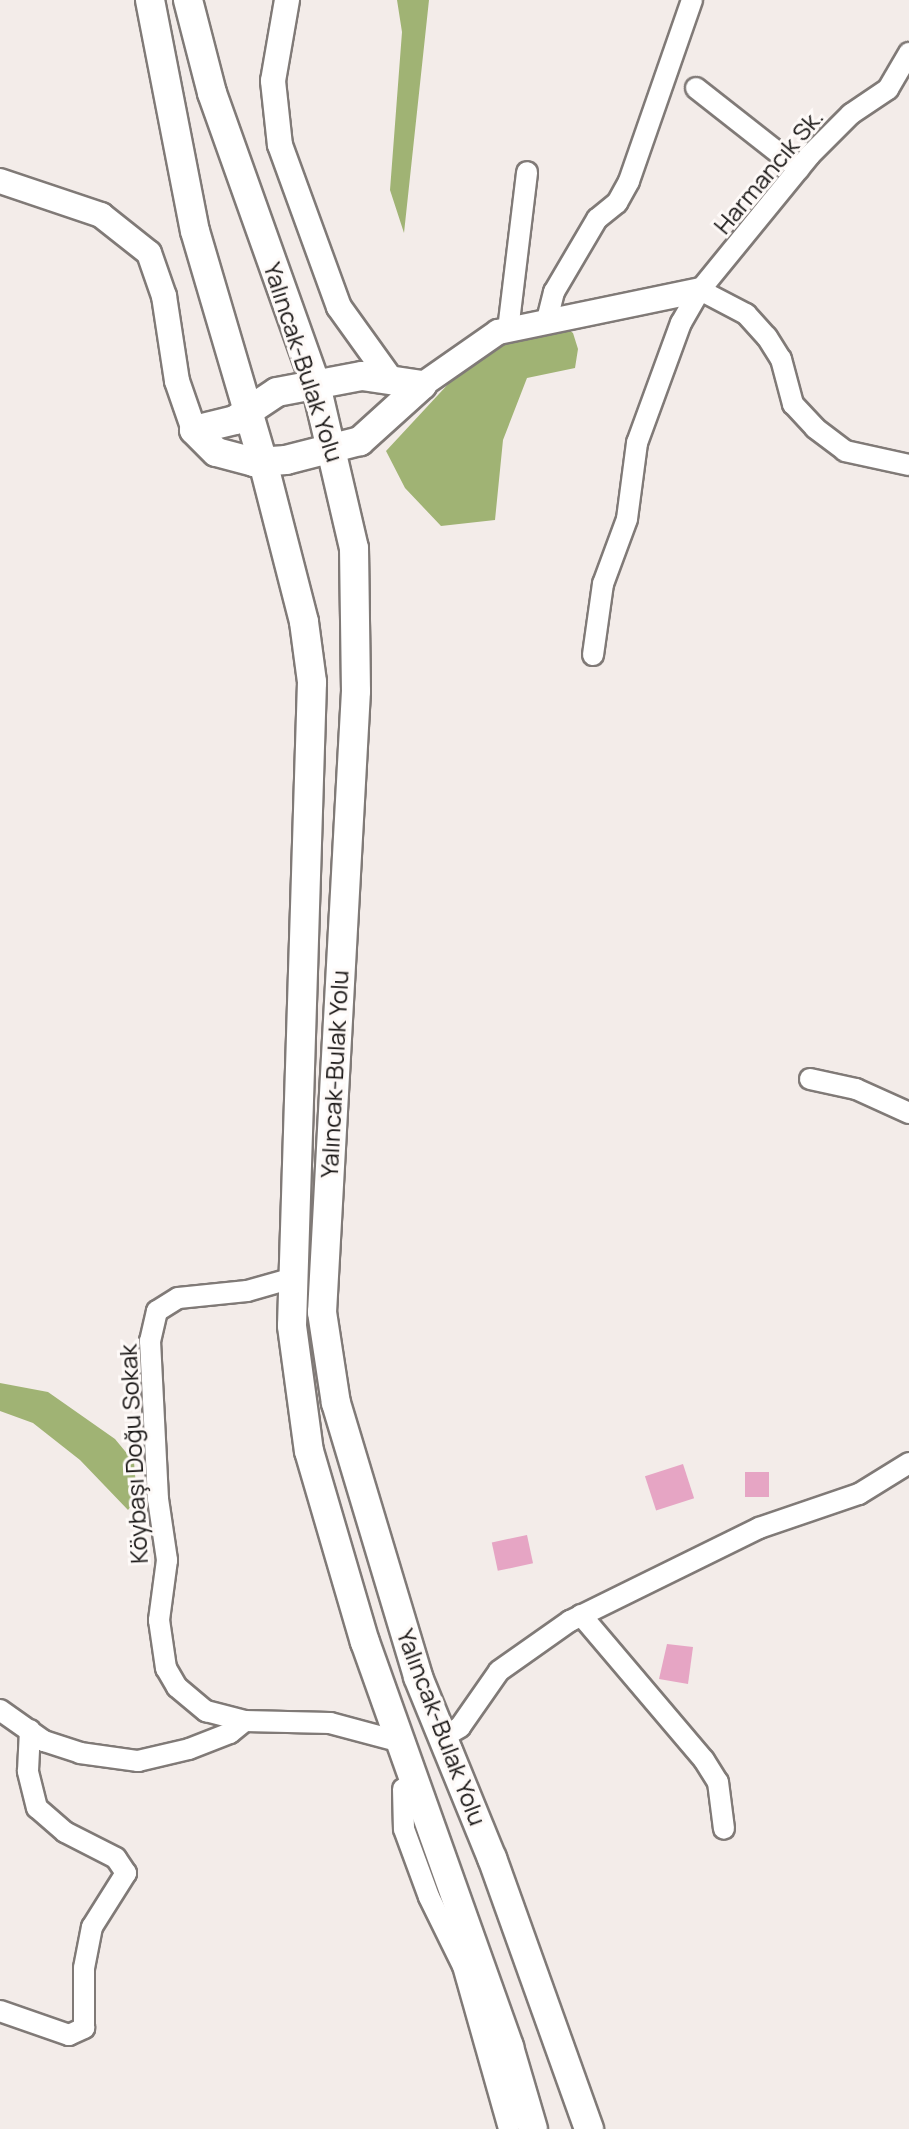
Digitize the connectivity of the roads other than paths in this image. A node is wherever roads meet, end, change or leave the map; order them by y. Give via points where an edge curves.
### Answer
1 (150, 0) edge
2 (188, 0) edge
3 (287, 0) edge
4 (692, 0) edge
5 (909, 53) edge
6 (696, 88) dead end
7 (799, 169) junction
8 (527, 172) dead end
9 (0, 181) edge
10 (700, 290) junction
11 (547, 320) junction
12 (508, 330) junction
13 (390, 378) junction
14 (316, 385) junction
15 (422, 385) junction
16 (247, 412) junction
17 (194, 430) junction
18 (333, 445) junction
19 (263, 462) junction
20 (909, 465) edge
21 (593, 655) dead end
22 (810, 1079) dead end
23 (909, 1113) edge
24 (293, 1278) junction
25 (909, 1463) edge
26 (581, 1615) junction
27 (0, 1710) edge
28 (245, 1721) junction
29 (30, 1730) junction
30 (443, 1737) junction
31 (401, 1742) junction
32 (403, 1789) dead end
33 (724, 1829) dead end
34 (0, 2011) edge
35 (509, 2129) edge
36 (533, 2129) edge
37 (589, 2129) edge

1 - 16 main road, Yalıncak-Bulak Yolu via 195,231
2 - 14 main road, Yalıncak-Bulak Yolu via 212,93
3 - 13 street via 273,81 280,145 339,307
4 - 11 street via 629,181 554,292
5 - 7 street, Harmancık Sk. via 888,89 851,114
6 - 7 street
7 - 10 street, Harmancık Sk.
8 - 12 street
9 - 17 street via 101,215 149,253 164,296 177,381
10 - 11 street
10 - 20 street via 746,314 767,337 781,359 793,404 815,428 845,451
10 - 21 street, Harmancık Sk. via 668,353 637,443 627,519 603,584
11 - 12 street
12 - 15 street via 479,343
13 - 14 main road via 362,376
13 - 15 main road
14 - 16 main road via 277,392
14 - 18 main road, Yalıncak-Bulak Yolu
15 - 18 main road via 368,437
16 - 17 main road via 212,429
16 - 19 main road, Yalıncak-Bulak Yolu
17 - 19 main road via 216,452
18 - 19 main road
18 - 30 main road, Yalıncak-Bulak Yolu via 357,580 356,691 322,1312 336,1403 418,1677
19 - 24 main road, Yalıncak-Bulak Yolu via 304,622 313,698
22 - 23 street via 856,1089
24 - 28 street, Köybaşı Doğu Sokak via 247,1291 178,1298 157,1311 150,1341 158,1499 167,1560 159,1620 166,1668 177,1687 206,1711
24 - 31 main road, Yalıncak-Bulak Yolu via 292,1326 309,1451 365,1642
25 - 26 street via 859,1494 759,1528
26 - 30 street via 499,1671 460,1727
26 - 33 street via 704,1760 718,1782
27 - 29 street
28 - 29 street via 230,1733 189,1749 138,1761 80,1753
28 - 31 street, Köybaşı Doğu Sokak via 330,1723
29 - 34 street via 28,1771 37,1808 65,1832 116,1858 126,1873 92,1927 84,1968 84,2028 69,2035
30 - 37 main road, Yalıncak-Bulak Yolu via 503,1886
31 - 36 main road, Yalıncak-Bulak Yolu
32 - 35 street via 404,1829 463,1966

